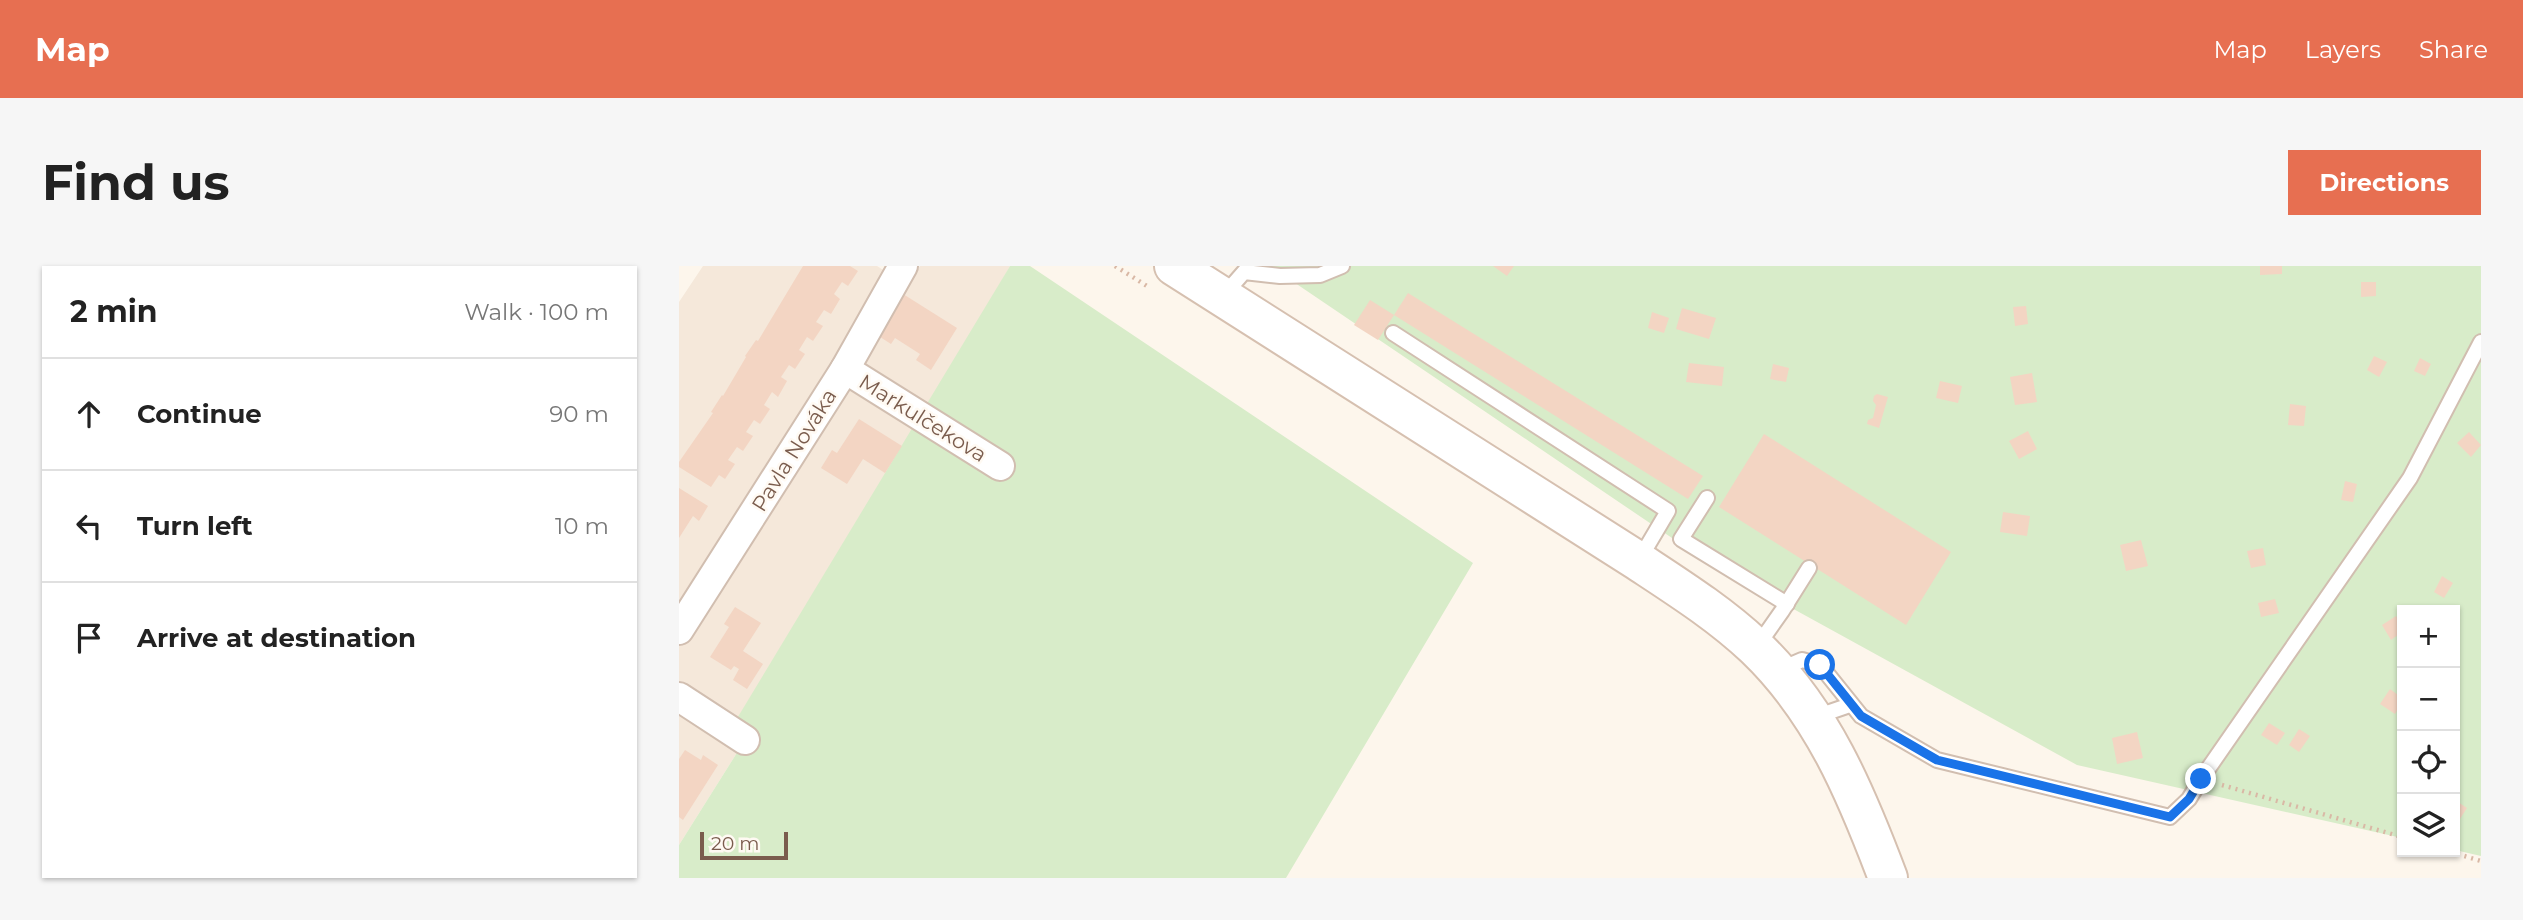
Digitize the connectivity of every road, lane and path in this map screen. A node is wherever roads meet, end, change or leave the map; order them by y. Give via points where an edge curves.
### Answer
1 (903, 266) edge
2 (1115, 266) edge
3 (1342, 266) edge
4 (1161, 276) edge
5 (1223, 297) junction
6 (1393, 333) dead end
7 (2481, 342) edge
8 (845, 369) junction
9 (1000, 466) dead end
10 (1707, 498) dead end
11 (1638, 561) junction
12 (1809, 568) dead end
13 (1787, 604) junction
14 (679, 630) edge
15 (1766, 660) junction
16 (679, 697) edge
17 (1850, 705) junction
18 (1814, 717) junction
19 (745, 740) dead end
20 (2201, 779) junction
21 (2397, 837) edge
22 (2460, 854) edge
23 (2481, 860) edge
24 (1888, 878) edge

1 - 8 street, Pavla Nováka
2 - 4 path
3 - 5 lane via 1320,275 1244,272
4 - 5 main road
5 - 11 main road
6 - 11 lane via 1668,511
7 - 20 lane via 2410,478
8 - 9 street, Markulčekova
8 - 14 street, Pavla Nováka
10 - 13 lane via 1681,539
11 - 15 main road via 1714,613
12 - 13 lane
13 - 15 lane
15 - 17 lane via 1811,660 1827,672
15 - 18 main road
16 - 19 street
17 - 18 lane
17 - 20 lane via 1937,760 2170,817
18 - 24 main road via 1851,784
20 - 21 path
22 - 23 path

